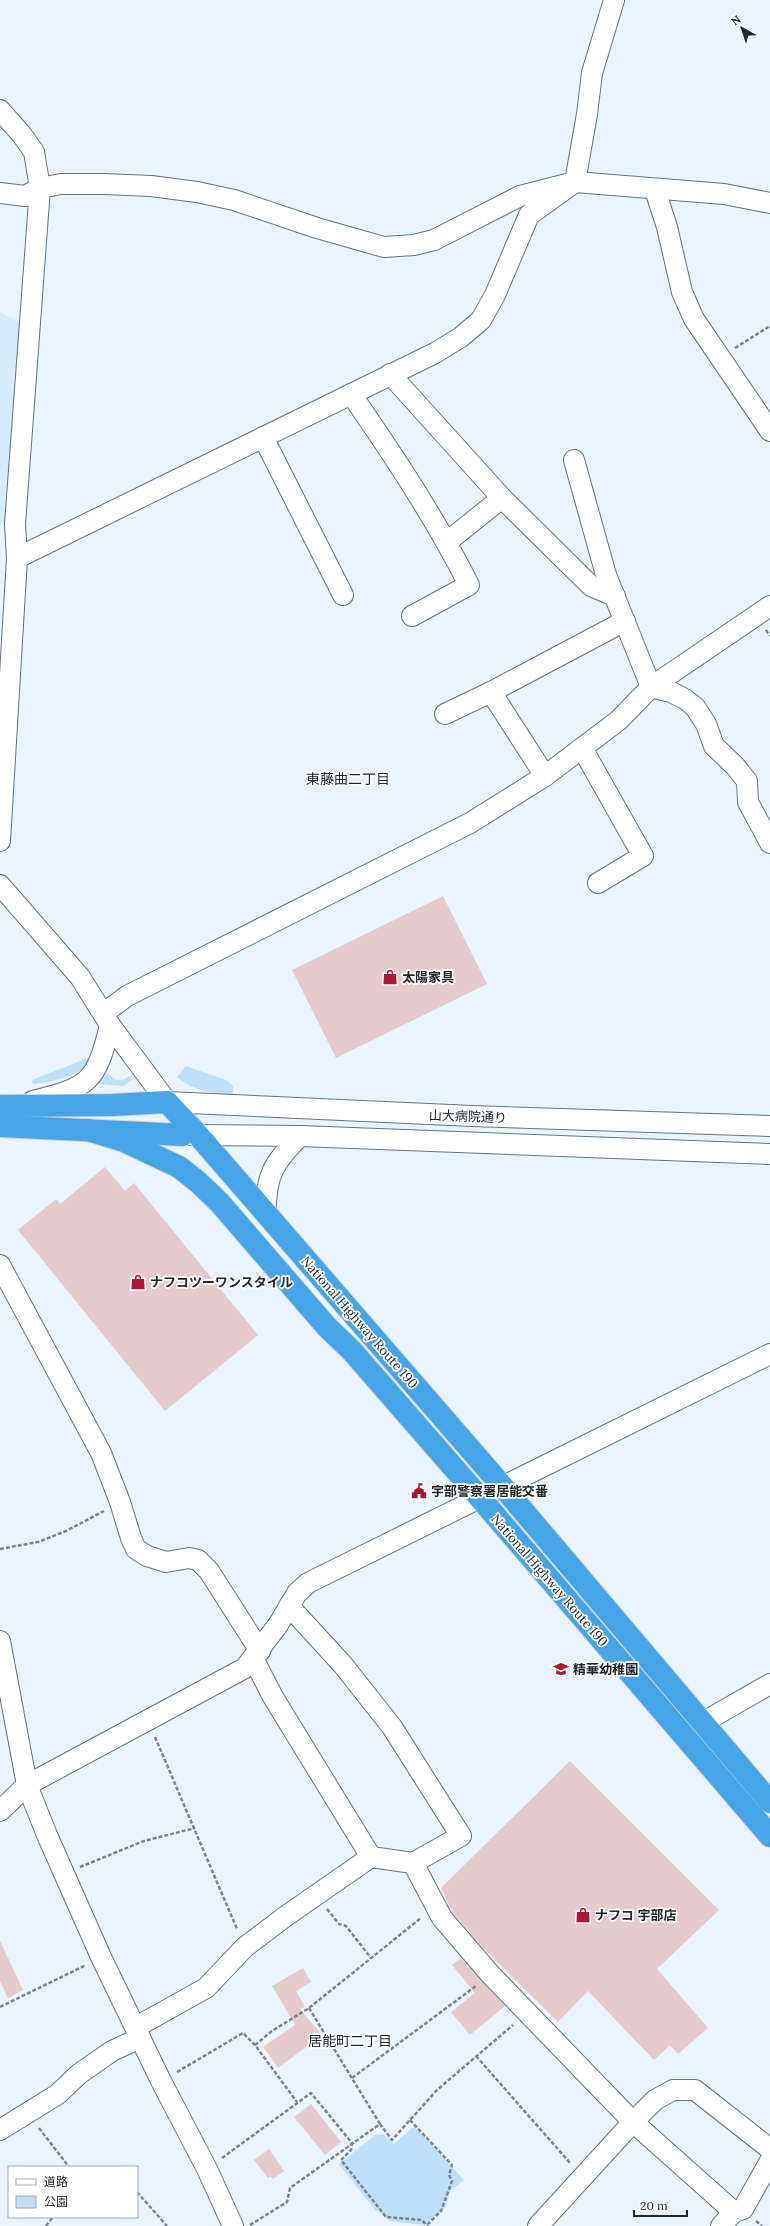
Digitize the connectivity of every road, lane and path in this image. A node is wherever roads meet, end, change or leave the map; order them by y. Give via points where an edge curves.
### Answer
1 (614, 0) edge
2 (0, 110) edge
3 (575, 182) junction
4 (40, 188) junction
5 (655, 190) junction
6 (0, 193) edge
7 (770, 203) edge
8 (770, 326) edge
9 (720, 357) junction
10 (390, 374) junction
11 (351, 394) junction
12 (770, 431) edge
13 (263, 437) junction
14 (574, 460) dead end
15 (502, 498) junction
16 (447, 542) junction
17 (17, 558) junction
18 (343, 595) dead end
19 (615, 596) junction
20 (770, 606) edge
21 (412, 616) dead end
22 (625, 620) junction
23 (651, 687) junction
24 (491, 692) junction
25 (445, 714) dead end
26 (582, 748) junction
27 (545, 776) junction
28 (0, 841) edge
29 (770, 843) edge
30 (598, 883) dead end
31 (0, 885) edge
32 (107, 1019) junction
33 (166, 1102) junction
34 (5, 1106) edge
35 (0, 1126) edge
36 (770, 1126) edge
37 (88, 1130) junction
38 (190, 1135) junction
39 (300, 1136) junction
40 (770, 1154) edge
41 (266, 1213) junction
42 (0, 1265) edge
43 (352, 1351) junction
44 (770, 1354) edge
45 (503, 1487) junction
46 (480, 1498) junction
47 (120, 1502) junction
48 (0, 1549) edge
49 (289, 1606) junction
50 (0, 1641) edge
51 (257, 1655) junction
52 (770, 1684) edge
53 (147, 1720) junction
54 (702, 1723) junction
55 (27, 1785) junction
56 (770, 1802) edge
57 (0, 1811) edge
58 (195, 1828) junction
59 (770, 1836) edge
60 (370, 1857) junction
61 (413, 1863) junction
62 (64, 1874) junction
63 (317, 1896) junction
64 (436, 1907) junction
65 (245, 1947) junction
66 (101, 1957) junction
67 (371, 1958) junction
68 (491, 1975) junction
69 (0, 2007) edge
70 (309, 2008) junction
71 (528, 2013) junction
72 (138, 2033) junction
73 (255, 2045) junction
74 (476, 2056) junction
75 (352, 2078) junction
76 (161, 2081) junction
77 (297, 2102) junction
78 (27, 2114) junction
79 (410, 2120) junction
80 (633, 2122) junction
81 (380, 2124) junction
82 (0, 2130) edge
83 (352, 2143) junction
84 (770, 2149) edge
85 (770, 2161) edge
86 (68, 2166) edge
87 (207, 2169) junction
88 (582, 2177) junction
89 (138, 2193) edge
90 (52, 2218) edge
91 (727, 2219) edge
92 (46, 2226) edge
93 (167, 2226) edge
94 (233, 2226) edge
95 (248, 2226) edge
96 (427, 2226) edge
97 (538, 2226) edge

1 - 3 street via 592,73
2 - 4 street via 34,152
3 - 4 street via 520,196 434,240 414,245 384,247 234,200 197,192 151,186 104,184 61,184
3 - 5 street
3 - 10 street via 529,215 496,295 482,320 461,337
4 - 6 street via 25,196
4 - 17 street via 15,524
5 - 7 street via 724,194
5 - 9 street via 667,227 682,292 694,319
8 - 9 path
9 - 12 street
10 - 11 street
10 - 15 street
11 - 13 street
11 - 16 street via 399,463
13 - 17 street
13 - 18 street
14 - 19 street via 606,575
15 - 16 street
15 - 19 street via 591,586
16 - 21 street via 469,585
17 - 28 street
19 - 22 street
20 - 23 street
22 - 23 street
22 - 24 street
23 - 26 street via 619,720
23 - 29 street via 671,692 695,708 706,724 714,746 747,781 748,802
24 - 25 street
24 - 27 street
26 - 27 street
26 - 30 street via 643,856
27 - 32 street via 470,823 127,996
31 - 32 street via 80,977
32 - 33 street
32 - 34 street via 103,1056 93,1074 81,1085 68,1092
33 - 34 highway
33 - 36 street, 山大病院通り
33 - 38 highway
35 - 37 highway
37 - 38 highway
37 - 43 highway via 145,1150 179,1167 198,1182 219,1202 327,1327
38 - 39 street, 山大病院通り
38 - 41 highway, National Highway Route 190
38 - 43 highway, National Highway Route 190 via 194,1152 335,1320
39 - 40 street, 山大病院通り
39 - 41 street via 280,1156 269,1174 265,1193
41 - 45 highway, National Highway Route 190
42 - 47 street via 101,1453
43 - 46 highway, National Highway Route 190
44 - 45 street
45 - 46 street
45 - 54 highway, National Highway Route 190
46 - 49 street via 308,1583 297,1593
46 - 59 highway, National Highway Route 190
47 - 48 path via 66,1531 38,1542
47 - 51 street via 136,1549 147,1556 166,1562 189,1558 198,1560 209,1571
49 - 51 street
49 - 61 street via 343,1665 392,1727 461,1836
50 - 55 street
51 - 53 street via 245,1668
51 - 60 street via 273,1697
52 - 54 street
53 - 55 street
53 - 58 path
54 - 56 highway, National Highway Route 190
55 - 57 street
55 - 62 street
58 - 62 path via 144,1841
58 - 65 path
60 - 61 street
60 - 63 street
61 - 64 street
62 - 66 street
63 - 65 street
63 - 67 path via 339,1924 346,1926
64 - 67 path
64 - 68 street via 442,1918
65 - 72 street via 206,1988
66 - 69 path
66 - 72 street
67 - 70 path
68 - 71 street
68 - 75 path
70 - 73 path
70 - 75 path
71 - 74 path
71 - 80 street
72 - 76 street
72 - 78 street via 79,2074 58,2094
73 - 76 path via 243,2033
73 - 77 path
74 - 79 path via 437,2090
74 - 88 path
75 - 81 path
76 - 87 street
77 - 83 path via 311,2093
77 - 87 path
78 - 82 street
78 - 86 path
79 - 81 path via 392,2140
79 - 96 path via 452,2165 449,2175 452,2181 441,2211
80 - 84 street via 655,2100 673,2090 696,2090
80 - 88 street
80 - 91 street
81 - 83 path
83 - 95 path via 290,2188 287,2202
83 - 96 path via 351,2150 341,2160 386,2217 422,2220
85 - 91 street via 743,2209
87 - 94 street
88 - 97 street
89 - 93 path
90 - 92 path

